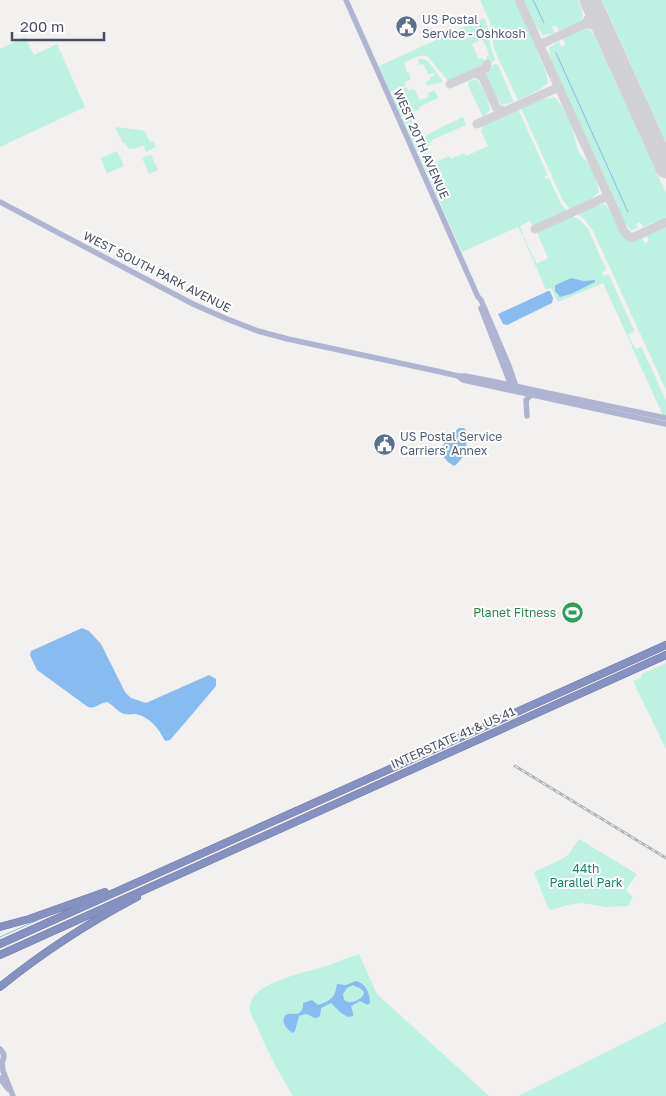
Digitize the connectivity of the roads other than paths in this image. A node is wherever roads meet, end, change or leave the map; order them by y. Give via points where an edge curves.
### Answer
1 (346, 0) edge
2 (0, 202) edge
3 (478, 297) junction
4 (506, 372) junction
5 (458, 376) junction
6 (496, 382) junction
7 (515, 389) junction
8 (530, 395) junction
9 (571, 401) junction
10 (527, 416) dead end
11 (666, 418) edge
12 (666, 424) edge
13 (666, 645) edge
14 (666, 655) edge
15 (177, 874) junction
16 (122, 889) junction
17 (0, 927) edge
18 (0, 944) edge
19 (0, 954) edge
20 (0, 987) edge
21 (0, 1049) edge
22 (1, 1063) edge
23 (0, 1078) edge
24 (11, 1093) edge

1 - 3 main road, WEST 20TH AVENUE
2 - 5 main road, WEST SOUTH PARK AVENUE via 227,319 288,339
3 - 4 main road, WEST 20TH AVENUE
3 - 7 main road, WEST 20TH AVENUE via 494,330
4 - 6 main road via 503,380
4 - 7 main road, WEST 20TH AVENUE
5 - 6 main road, WEST SOUTH PARK AVENUE
5 - 7 main road, WEST SOUTH PARK AVENUE via 463,380
6 - 7 main road, WEST SOUTH PARK AVENUE
7 - 8 main road, WEST SOUTH PARK AVENUE
7 - 9 main road, WEST SOUTH PARK AVENUE
8 - 9 main road, WEST SOUTH PARK AVENUE
8 - 10 main road via 526,400
9 - 11 main road
9 - 12 main road
13 - 16 highway
14 - 15 highway, INTERSTATE 41 & US 41
15 - 19 highway
15 - 20 highway via 83,927
16 - 17 highway
16 - 18 highway
21 - 22 main road via 4,1055
22 - 24 main road
23 - 24 main road

